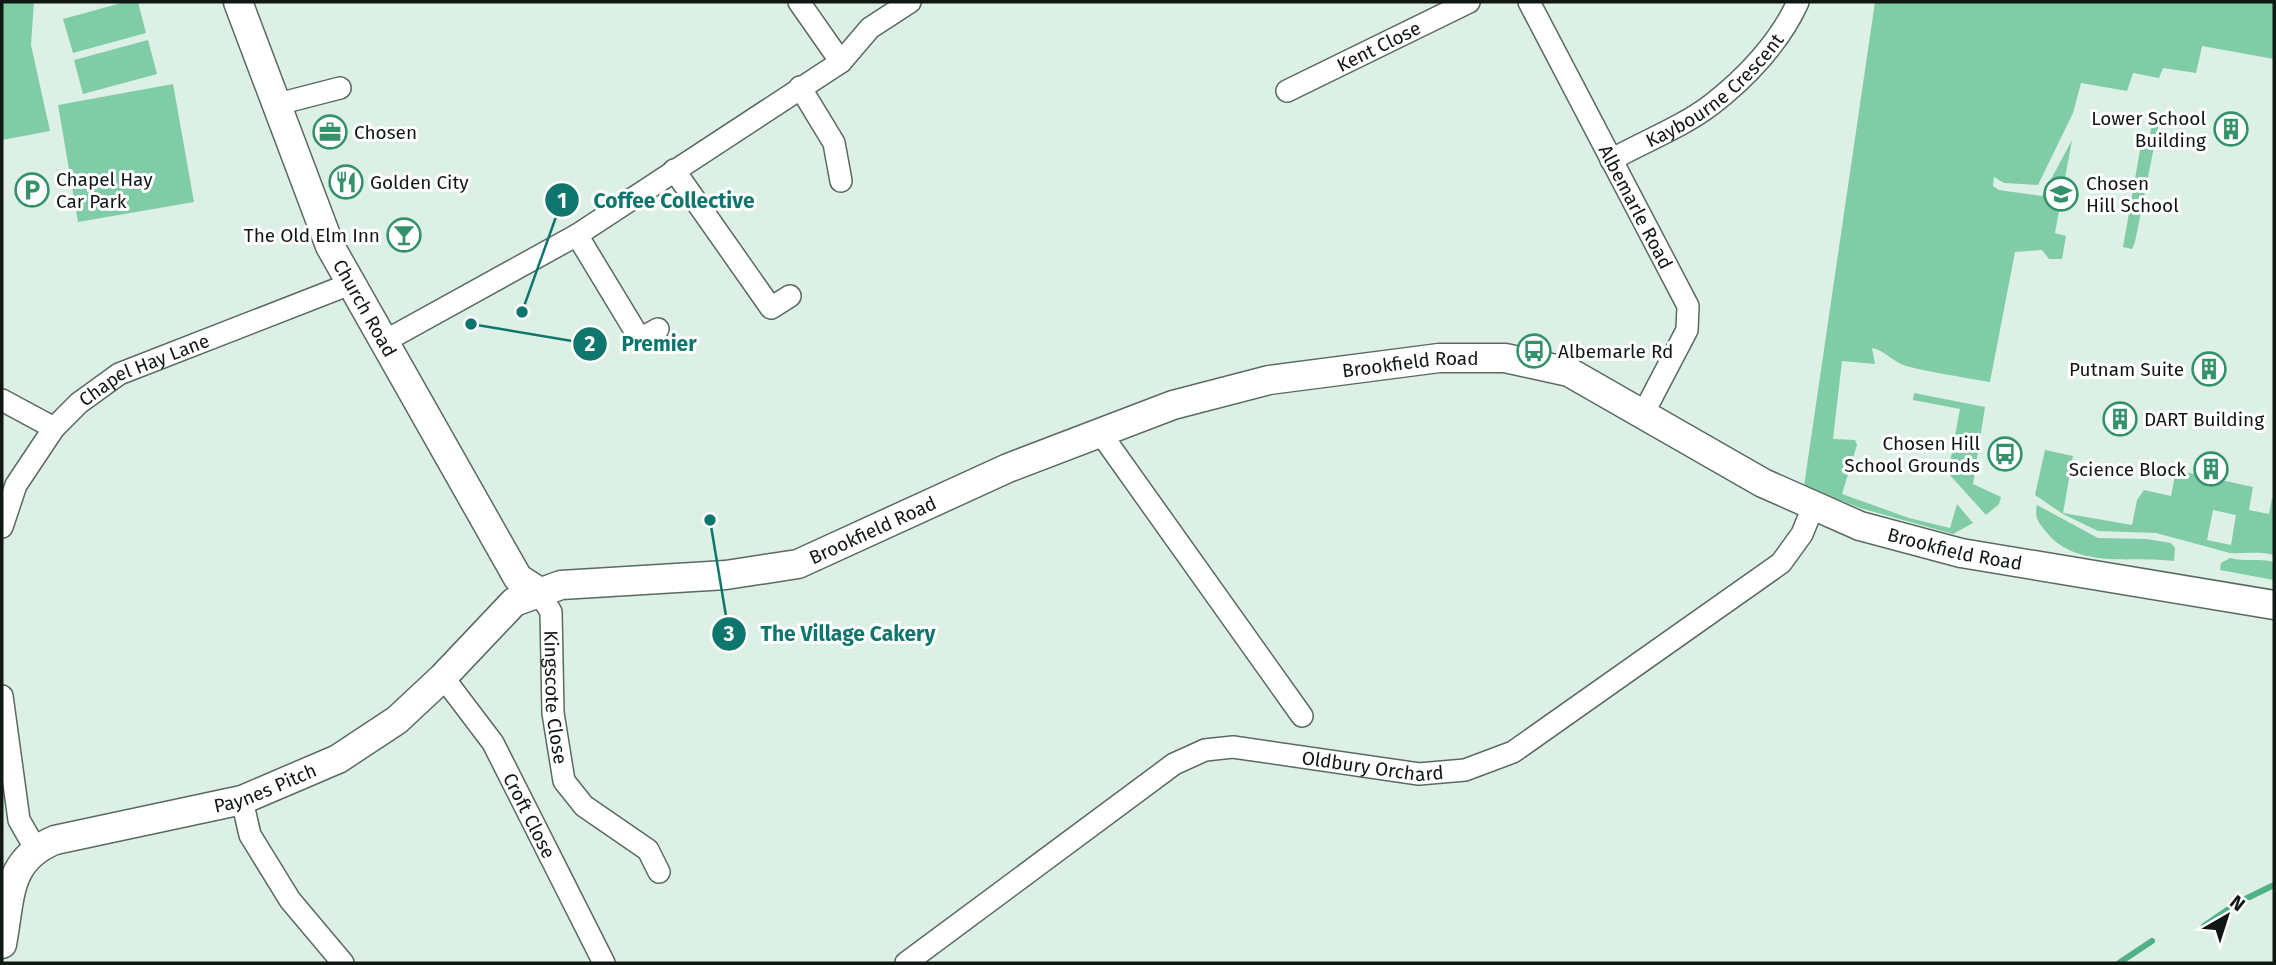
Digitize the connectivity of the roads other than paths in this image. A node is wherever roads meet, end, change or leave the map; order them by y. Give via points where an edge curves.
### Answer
1 (238, 2) edge
2 (799, 2) edge
3 (910, 2) edge
4 (1469, 2) edge
5 (1529, 2) edge
6 (1798, 2) edge
7 (841, 62) junction
8 (800, 87) junction
9 (340, 88) dead end
10 (1287, 92) dead end
11 (274, 105) junction
12 (1611, 160) junction
13 (674, 170) junction
14 (841, 181) dead end
15 (577, 235) junction
16 (350, 284) junction
17 (790, 296) dead end
18 (385, 341) junction
19 (621, 349) dead end
20 (2, 400) edge
21 (1643, 414) junction
22 (54, 428) junction
23 (1099, 431) junction
24 (1813, 507) junction
25 (2, 527) edge
26 (538, 591) junction
27 (2274, 605) edge
28 (443, 677) junction
29 (2, 696) edge
30 (1302, 716) dead end
31 (242, 800) junction
32 (35, 849) junction
33 (659, 872) dead end
34 (2, 944) edge
35 (343, 963) edge
36 (604, 963) edge
37 (906, 963) edge

1 - 11 street, Church Road
2 - 7 street
3 - 7 street via 870,28
4 - 10 street, Kent Close
5 - 12 street, Albemarle Road
6 - 12 street, Kaybourne Crescent via 1753,66 1710,106
7 - 8 street
8 - 13 street
8 - 14 street via 834,144
9 - 11 street
11 - 16 street, Church Road via 330,246
12 - 21 street, Albemarle Road via 1688,306 1686,330
13 - 15 street
13 - 17 street via 764,312
15 - 18 street
15 - 19 street via 649,334
16 - 18 street, Church Road
16 - 22 street, Chapel Hay Lane via 119,374
18 - 26 street, Church Road via 518,578
20 - 22 street
21 - 23 street, Brookfield Road via 1569,372 1505,358 1439,358 1269,380 1173,405
21 - 24 street, Brookfield Road
22 - 25 street, Chapel Hay Lane via 16,485
23 - 26 street, Brookfield Road via 798,564 726,575 561,585
23 - 30 street
24 - 27 street, Brookfield Road via 1860,526 1961,553
24 - 37 street, Oldbury Orchard via 1802,534 1781,563 1513,752 1465,769 1419,774 1233,747 1205,750 1174,764
26 - 28 street, Paynes Pitch via 514,602
26 - 33 street, Kingscote Close via 551,612 553,713 564,780 584,806 654,843
28 - 31 street, Paynes Pitch via 397,720 338,759
28 - 36 street, Croft Close via 493,743
29 - 32 street via 19,820
31 - 32 street, Paynes Pitch via 55,840
31 - 35 street via 250,835 290,900
32 - 34 street via 17,867

